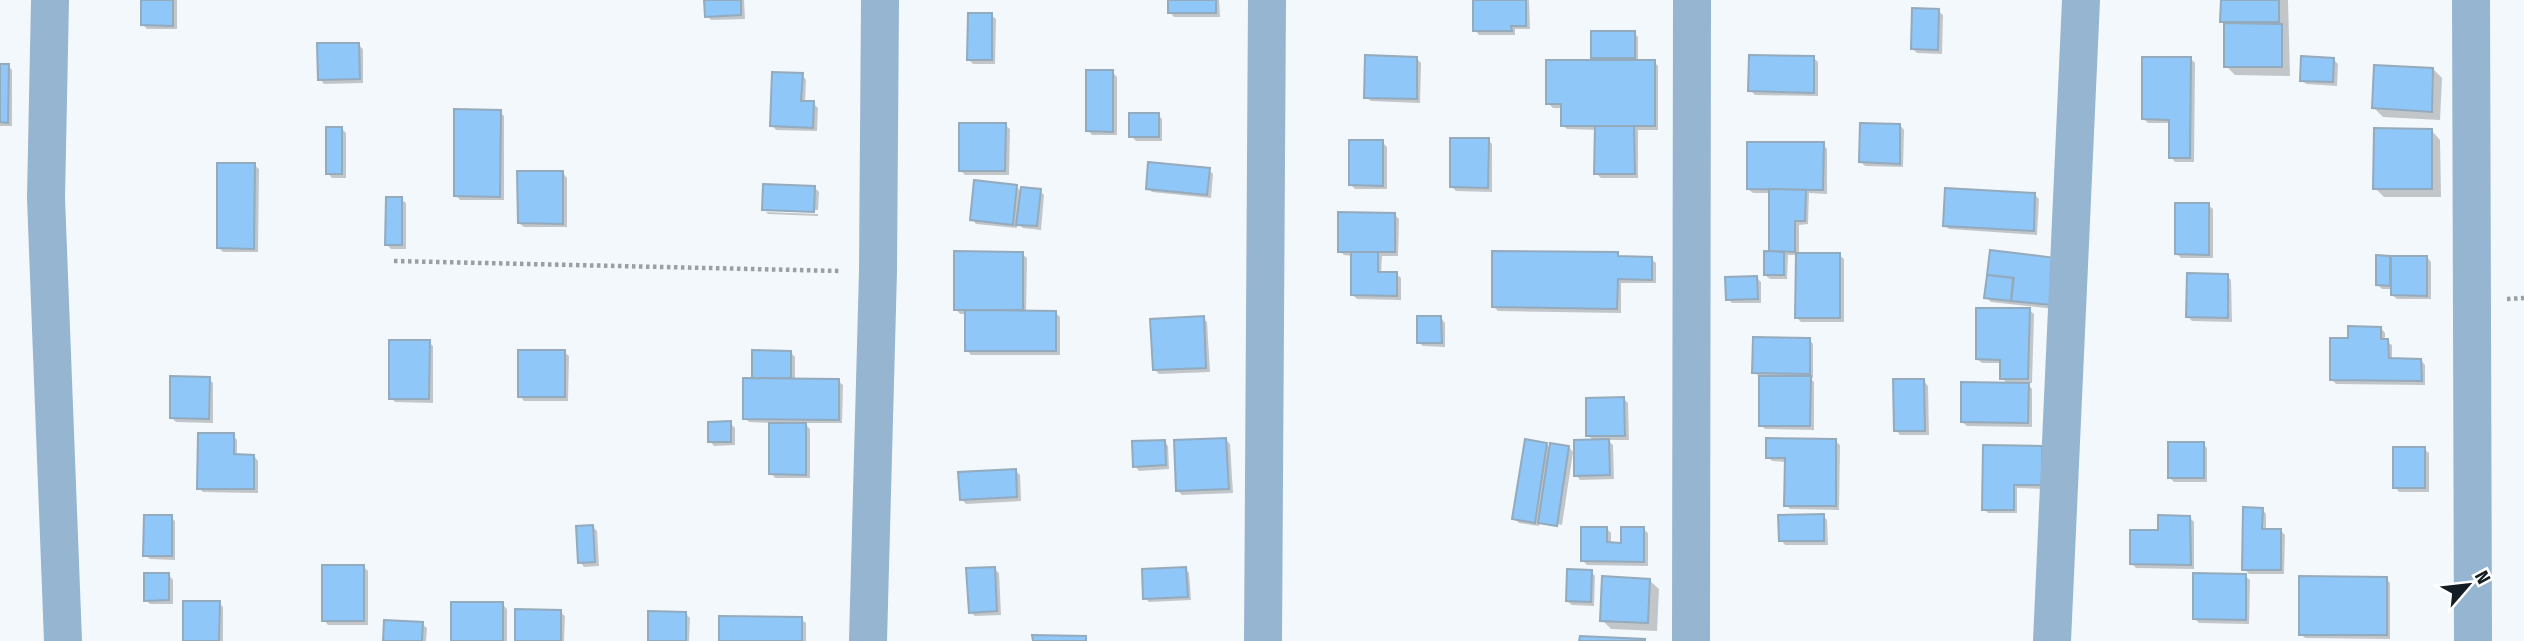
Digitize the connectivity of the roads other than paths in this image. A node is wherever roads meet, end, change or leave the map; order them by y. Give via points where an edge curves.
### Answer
1 (50, 0) edge
2 (880, 0) edge
3 (1266, 0) edge
4 (1692, 0) edge
5 (2081, 0) edge
6 (2471, 0) edge
7 (63, 641) edge
8 (868, 641) edge
9 (1263, 641) edge
10 (1691, 641) edge
11 (2052, 641) edge
12 (2473, 641) edge

1 - 7 street via 46,198
2 - 8 street
3 - 9 street
4 - 10 street
5 - 11 street
6 - 12 street

